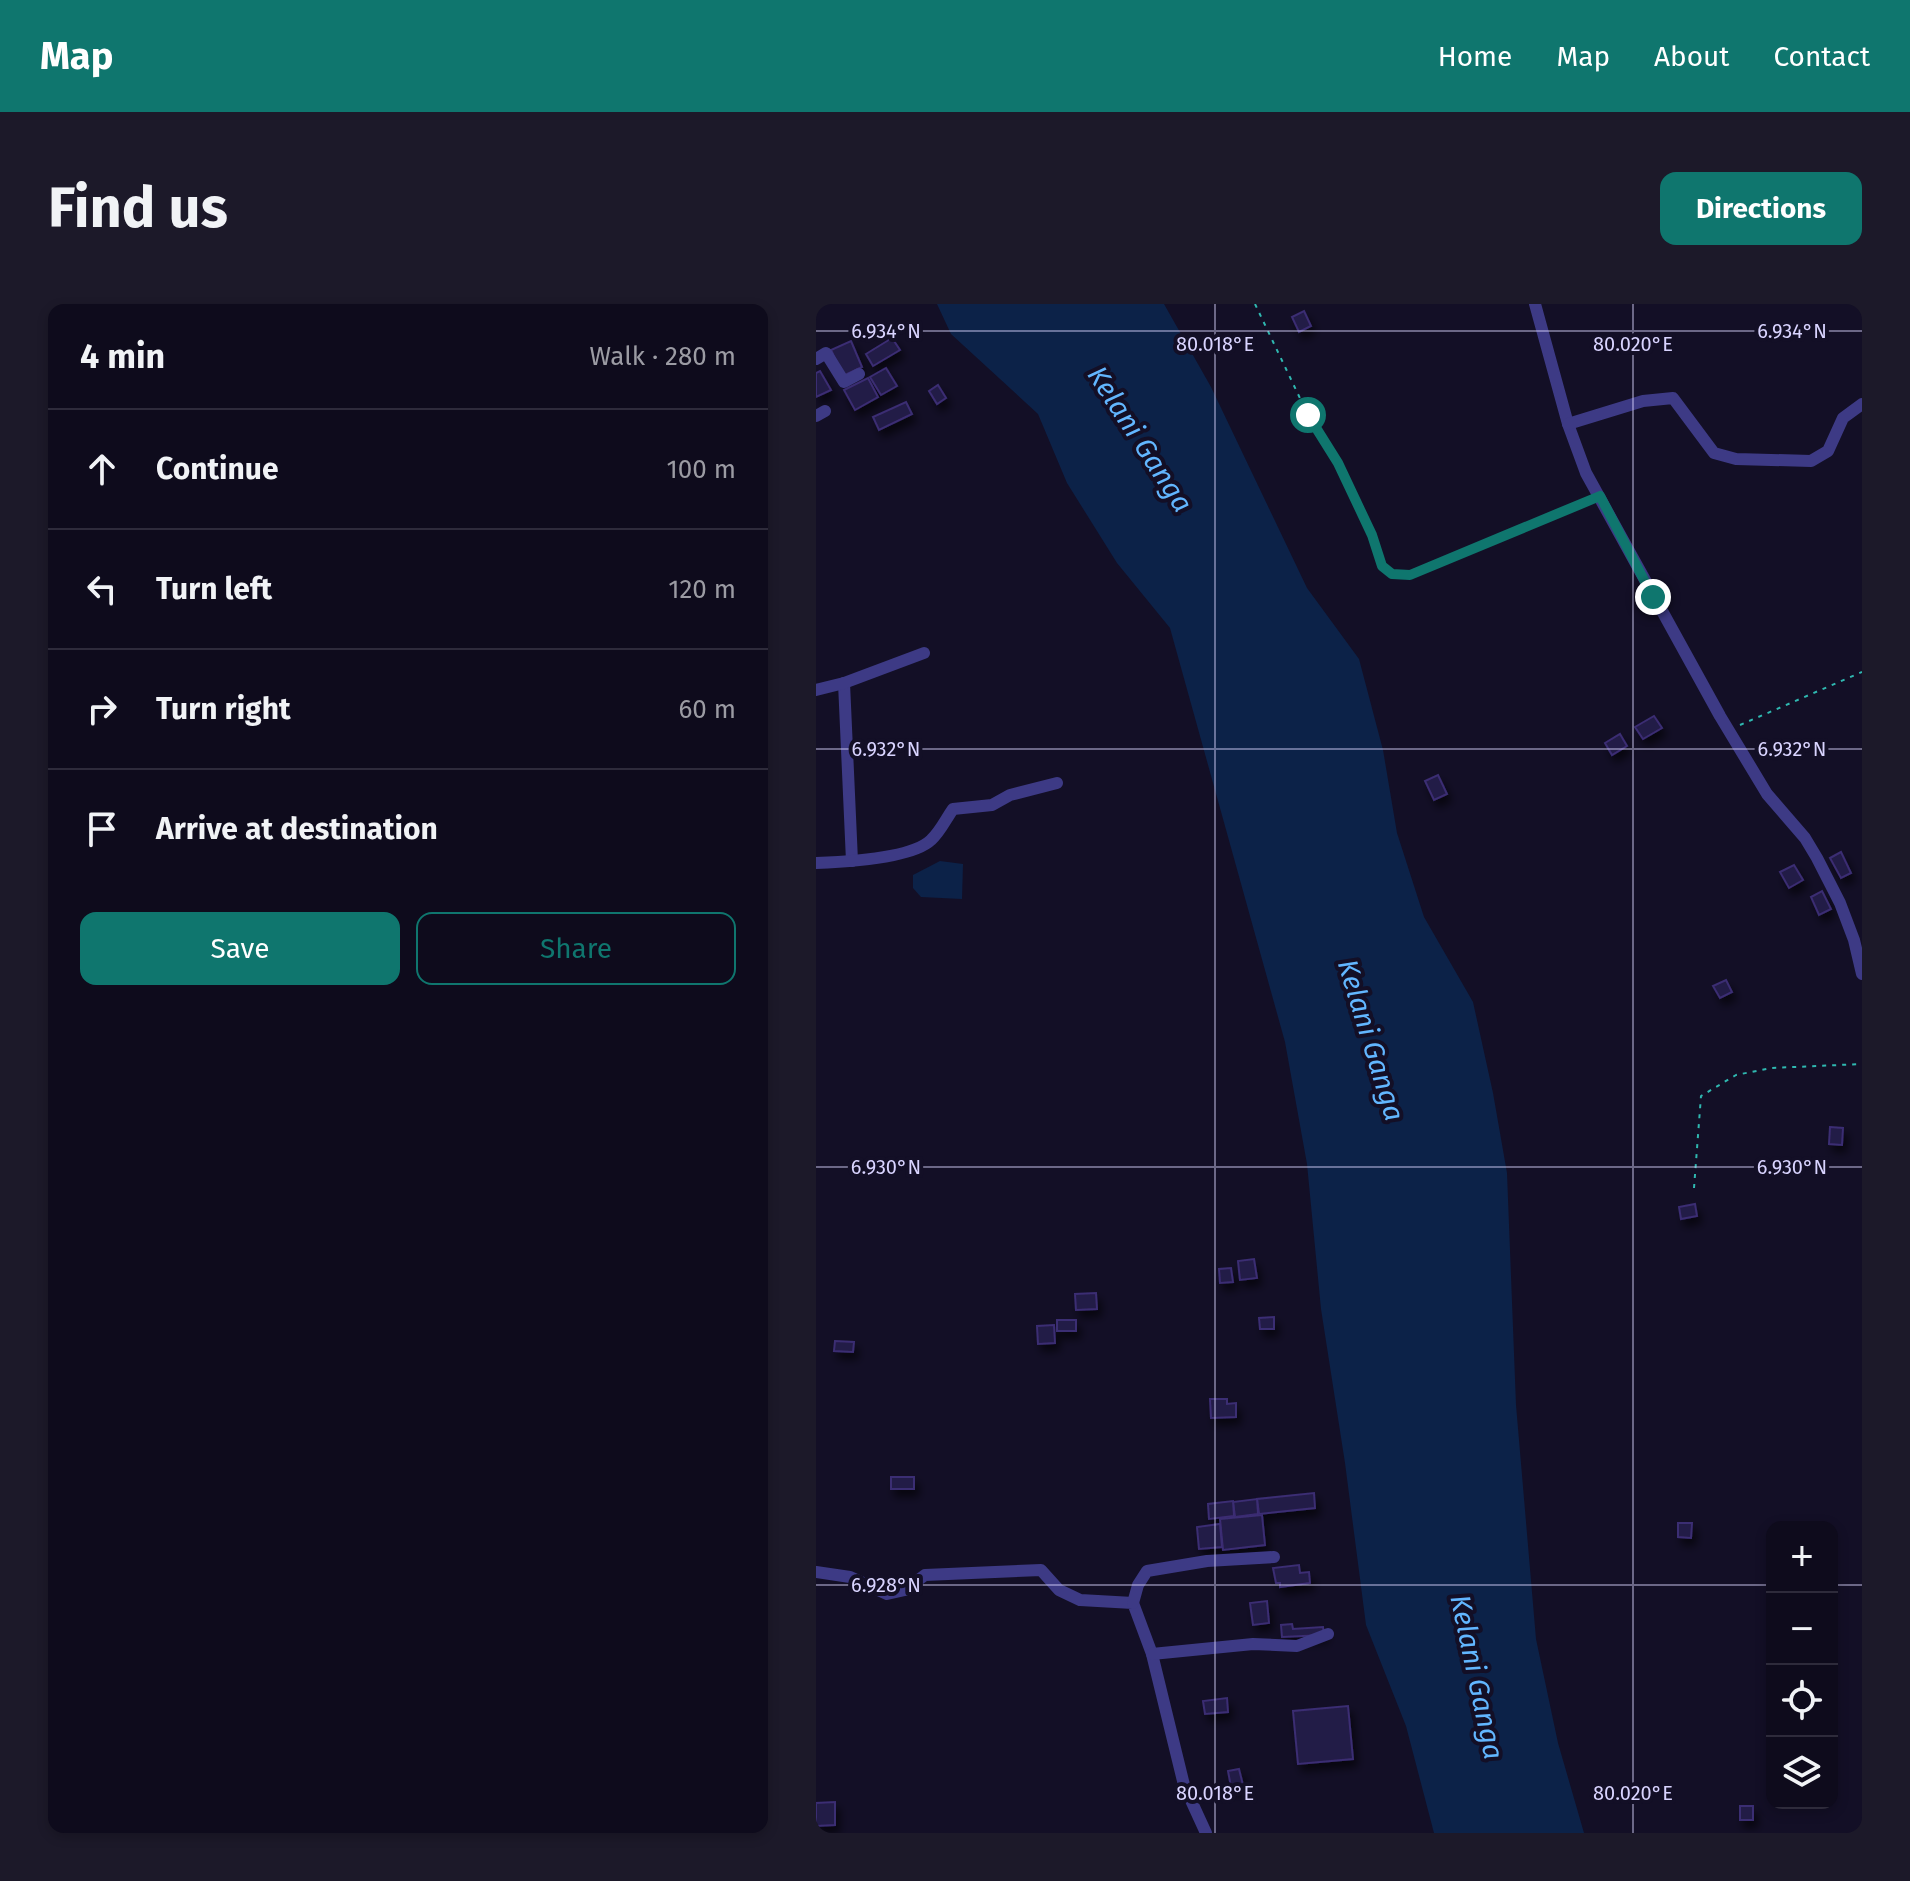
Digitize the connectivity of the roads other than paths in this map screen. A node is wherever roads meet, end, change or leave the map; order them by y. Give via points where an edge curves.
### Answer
1 (1535, 304) edge
2 (816, 359) edge
3 (859, 374) dead end
4 (1862, 404) edge
5 (1568, 424) junction
6 (924, 653) dead end
7 (844, 683) junction
8 (816, 690) edge
9 (1057, 783) dead end
10 (852, 861) junction
11 (816, 863) edge
12 (1862, 974) edge
13 (1274, 1557) dead end
14 (816, 1572) edge
15 (1133, 1603) junction
16 (1328, 1634) dead end
17 (1152, 1654) junction
18 (1206, 1833) edge

1 - 5 street
2 - 3 street via 826,353 844,382
4 - 5 street via 1843,418 1828,451 1811,461 1736,459 1714,453 1673,398 1643,401
5 - 12 street via 1612,523 1720,716 1767,794 1817,858 1840,903
6 - 7 street
7 - 8 street
7 - 10 street
9 - 10 street via 992,805 953,809 930,841
10 - 11 street
13 - 15 street via 1147,1571
14 - 15 street via 850,1577 887,1594 905,1590 925,1575 1041,1570 1059,1590 1080,1600
15 - 17 street
16 - 17 street via 1297,1646 1253,1644
17 - 18 street via 1184,1785

